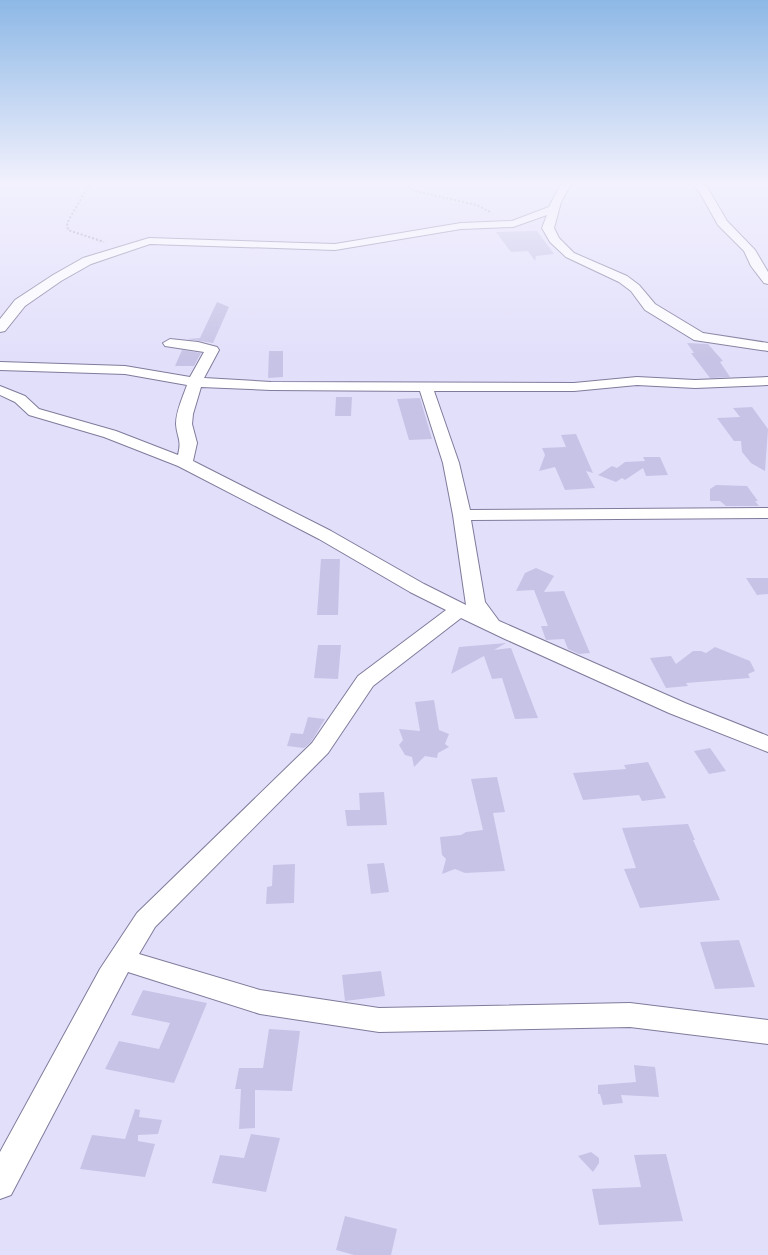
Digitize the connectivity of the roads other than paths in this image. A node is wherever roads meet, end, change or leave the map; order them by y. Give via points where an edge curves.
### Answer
1 (374, 241) edge
2 (555, 241) edge
3 (740, 241) edge
4 (768, 280) edge
5 (0, 328) edge
6 (170, 343) dead end
7 (768, 347) edge
8 (0, 366) edge
9 (768, 381) edge
10 (195, 382) junction
11 (426, 388) junction
12 (0, 390) edge
13 (184, 463) junction
14 (768, 513) edge
15 (462, 515) junction
16 (460, 609) junction
17 (492, 624) junction
18 (768, 744) edge
19 (121, 960) junction
20 (768, 1032) edge
21 (0, 1184) edge

1 - 5 street via 335,247 149,241 87,261 20,303
2 - 7 street via 570,255 623,278 650,307 699,337
3 - 4 street
6 - 10 street via 212,350
8 - 10 street via 125,370
9 - 11 street via 695,384 637,381 574,387
10 - 11 street
10 - 13 street via 184,414 189,443
11 - 15 street via 451,463
12 - 13 street via 20,399 34,412 110,434
13 - 16 street
14 - 15 street
15 - 17 street via 475,604
16 - 17 street
16 - 19 street via 365,681 320,748 146,920
17 - 18 street via 677,708
19 - 20 street via 260,1002 379,1020 630,1015
19 - 21 street

